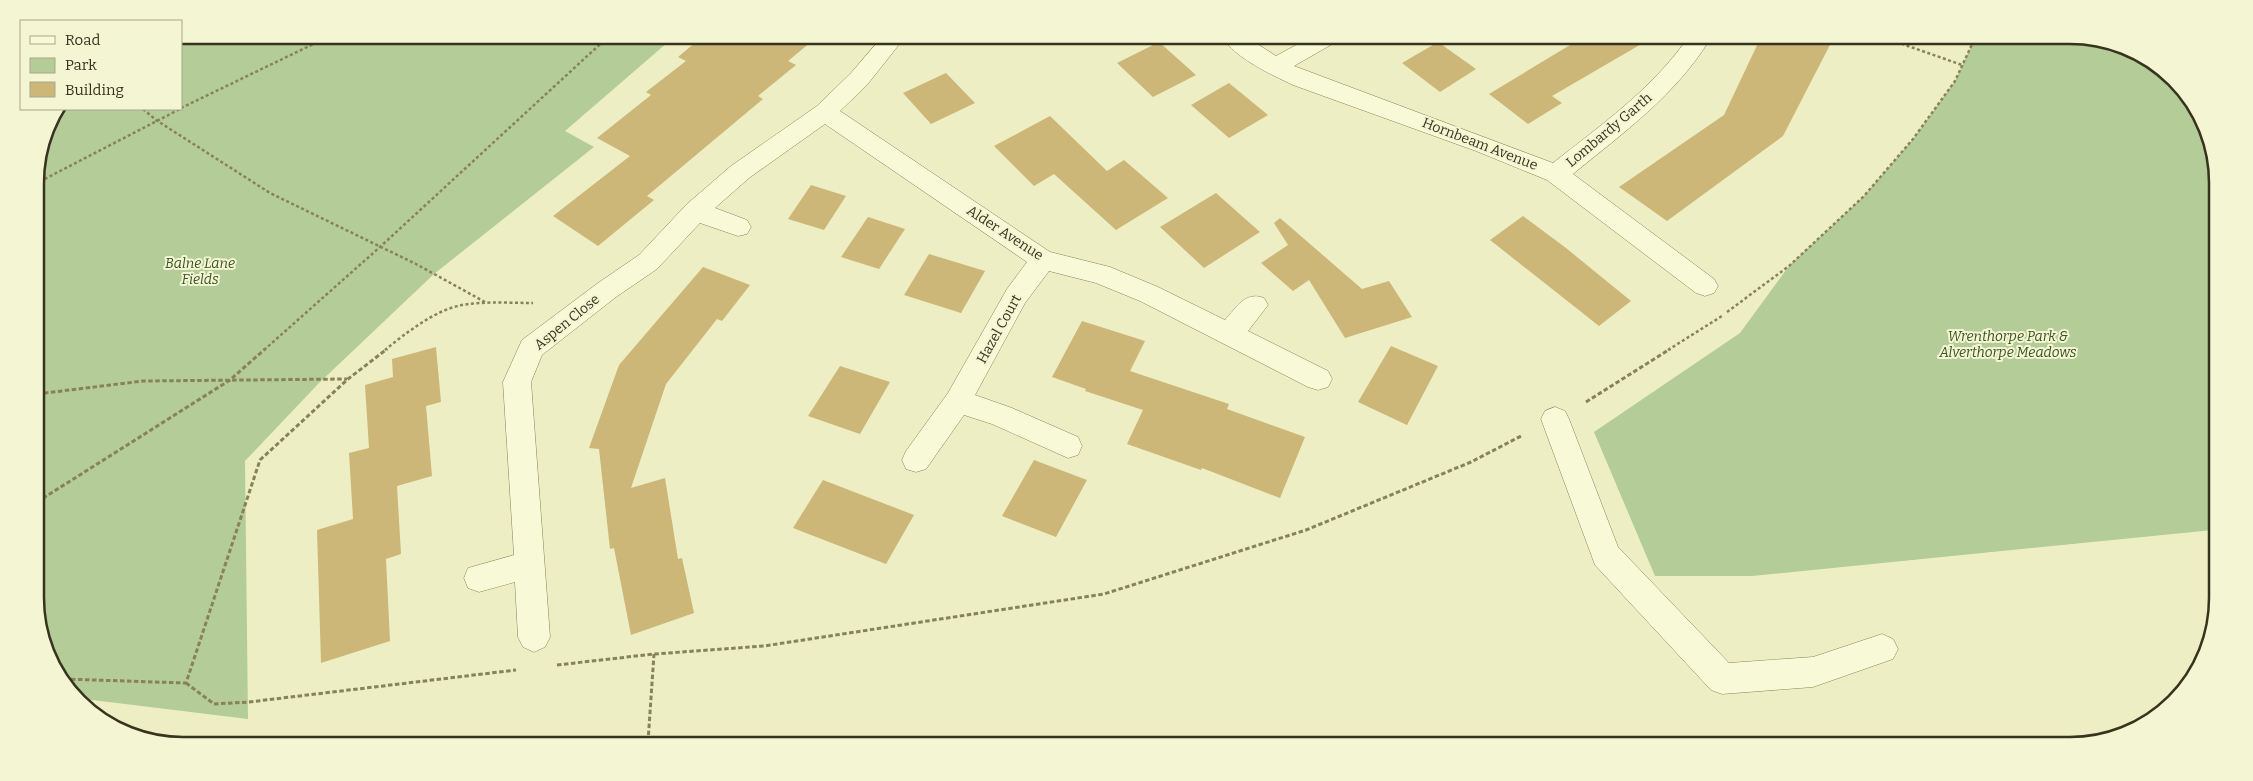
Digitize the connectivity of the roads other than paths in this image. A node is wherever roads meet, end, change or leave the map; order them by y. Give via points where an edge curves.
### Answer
1 (888, 44) edge
2 (1242, 44) edge
3 (1315, 44) edge
4 (1696, 44) edge
5 (1275, 67) junction
6 (825, 112) junction
7 (1556, 174) junction
8 (696, 211) junction
9 (738, 227) dead end
10 (1043, 260) junction
11 (1705, 286) dead end
12 (1255, 305) dead end
13 (1230, 333) junction
14 (1318, 379) dead end
15 (958, 401) junction
16 (1555, 419) road end
17 (1068, 446) dead end
18 (916, 460) dead end
19 (529, 564) junction
20 (479, 578) dead end
21 (534, 637) dead end
22 (1882, 649) dead end

1 - 6 street, Aspen Close
2 - 5 street, Hornbeam Avenue
3 - 5 street
4 - 7 street, Lombardy Garth via 1647,100
5 - 7 street, Hornbeam Avenue
6 - 8 street, Aspen Close via 740,172
6 - 10 street, Alder Avenue
7 - 11 street, Hornbeam Avenue
8 - 9 street
8 - 19 street, Aspen Close via 648,262 532,348 517,382
10 - 13 street, Alder Avenue via 1101,274
10 - 15 street, Hazel Court via 1016,296
12 - 13 street
13 - 14 street, Alder Avenue
15 - 17 street via 1002,416
15 - 18 street, Hazel Court
16 - 22 street via 1606,555 1722,679 1813,672
19 - 20 street
19 - 21 street, Aspen Close

